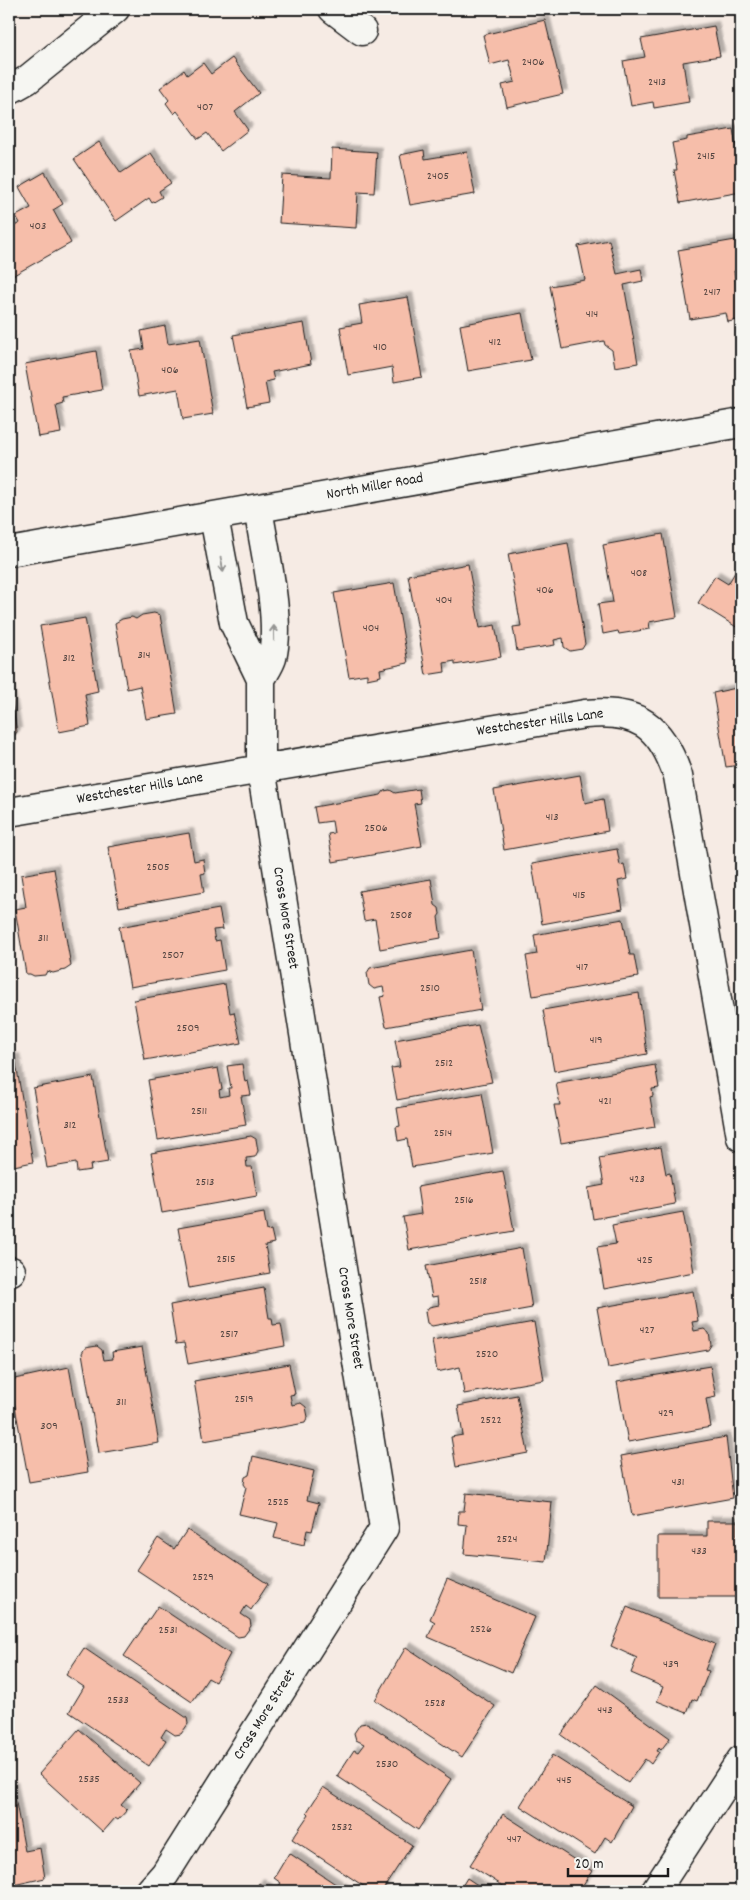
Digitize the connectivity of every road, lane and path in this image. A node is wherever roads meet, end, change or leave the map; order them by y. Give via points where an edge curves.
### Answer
1 (115, 9) edge
2 (333, 9) edge
3 (362, 31) dead end
4 (9, 90) edge
5 (741, 423) edge
6 (258, 508) junction
7 (214, 517) junction
8 (9, 552) edge
9 (261, 679) junction
10 (261, 768) junction
11 (9, 812) edge
12 (741, 1137) edge
13 (741, 1760) edge
14 (150, 1891) edge
15 (655, 1891) edge

1 - 4 street via 27,80
2 - 3 street
5 - 6 street, North Miller Road
6 - 7 street, North Miller Road
9 -> 6 street, Cross More Street via 272,659 274,638 272,600
7 - 8 street, North Miller Road
7 -> 9 street, Cross More Street via 234,623
9 - 10 street, Cross More Street
10 - 11 street, Westchester Hills Lane
10 - 12 street, Westchester Hills Lane via 585,714 608,712 628,715 646,723 660,736 671,754 678,776
10 - 14 street, Cross More Street via 384,1528 164,1874
13 - 15 street

